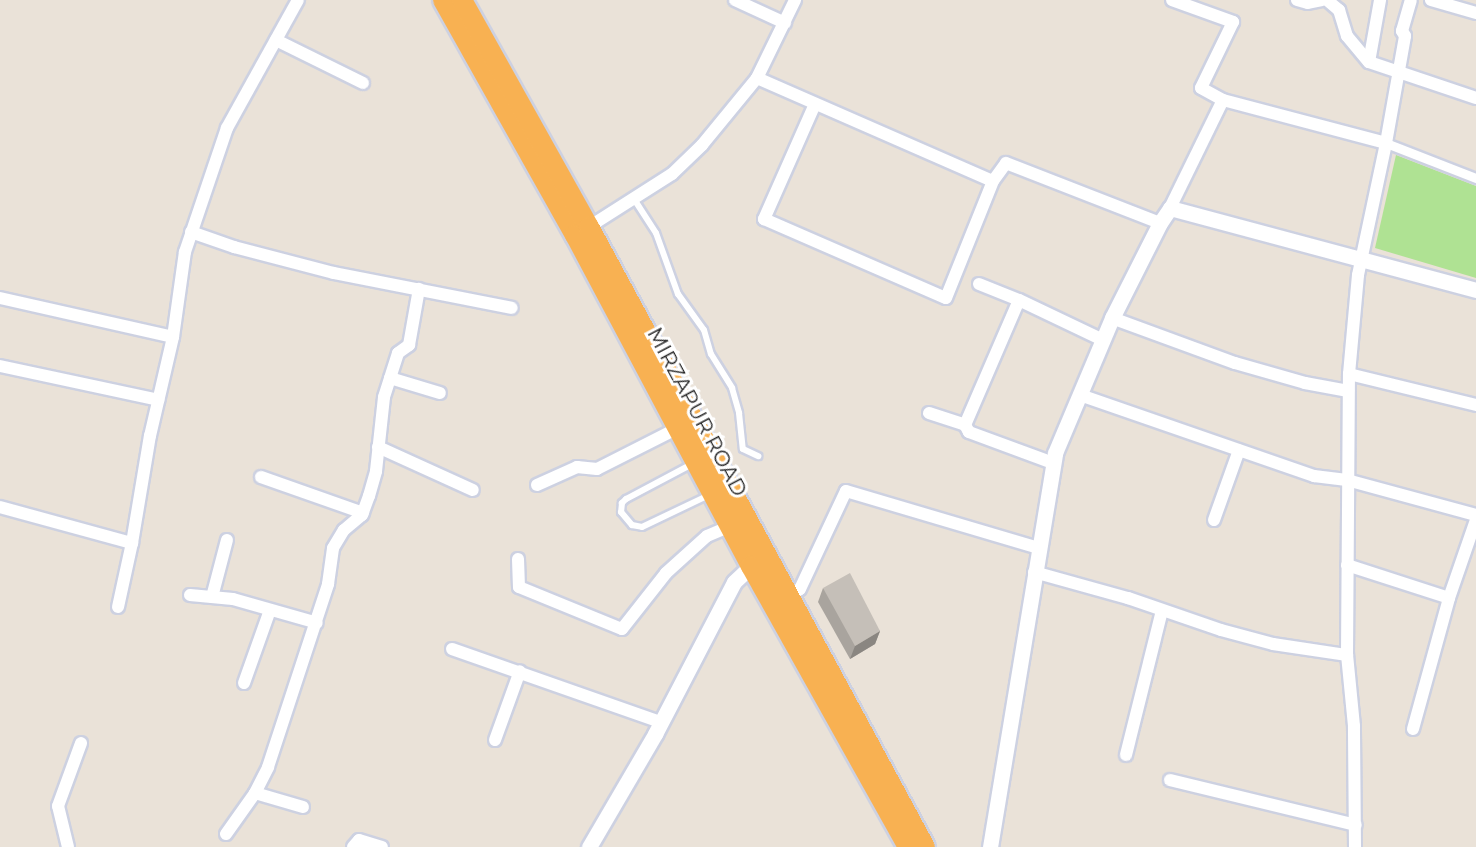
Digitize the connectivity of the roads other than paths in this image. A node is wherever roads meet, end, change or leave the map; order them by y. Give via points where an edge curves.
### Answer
1 (298, 0) edge
2 (443, 0) edge
3 (462, 0) edge
4 (735, 0) edge
5 (795, 0) edge
6 (1172, 0) edge
7 (1297, 0) edge
8 (1322, 0) edge
9 (1327, 0) edge
10 (1380, 0) edge
11 (1410, 0) edge
12 (1431, 0) edge
13 (1476, 13) edge
14 (785, 23) junction
15 (276, 40) junction
16 (1369, 62) junction
17 (1398, 73) junction
18 (757, 78) junction
19 (363, 83) dead end
20 (1476, 98) edge
21 (1223, 100) junction
22 (815, 104) junction
23 (1386, 143) junction
24 (1476, 178) edge
25 (993, 181) junction
26 (634, 199) junction
27 (1170, 208) junction
28 (1160, 223) junction
29 (582, 231) junction
30 (192, 232) junction
31 (1361, 258) junction
32 (979, 284) dead end
33 (419, 289) junction
34 (1476, 290) edge
35 (0, 298) edge
36 (1019, 300) junction
37 (512, 308) dead end
38 (1112, 318) junction
39 (173, 337) junction
40 (1103, 340) junction
41 (0, 366) edge
42 (1349, 374) junction
43 (390, 378) junction
44 (1348, 392) junction
45 (440, 393) dead end
46 (1080, 395) junction
47 (158, 400) junction
48 (1476, 405) edge
49 (929, 413) dead end
50 (965, 424) junction
51 (678, 428) junction
52 (378, 447) junction
53 (1239, 450) junction
54 (758, 456) dead end
55 (696, 462) junction
56 (1053, 463) junction
57 (261, 477) dead end
58 (1347, 480) junction
59 (537, 485) dead end
60 (473, 490) dead end
61 (713, 493) junction
62 (0, 507) edge
63 (363, 513) junction
64 (1476, 515) edge
65 (1214, 520) dead end
66 (1476, 520) edge
67 (730, 526) junction
68 (227, 540) dead end
69 (132, 543) junction
70 (1038, 548) junction
71 (518, 559) dead end
72 (1347, 565) junction
73 (751, 566) junction
74 (1034, 572) junction
75 (190, 595) dead end
76 (212, 597) junction
77 (1449, 598) junction
78 (781, 600) junction
79 (118, 607) dead end
80 (270, 610) junction
81 (1162, 611) junction
82 (316, 623) junction
83 (452, 648) dead end
84 (1347, 654) junction
85 (520, 671) junction
86 (244, 683) dead end
87 (661, 722) junction
88 (1413, 729) dead end
89 (495, 740) dead end
90 (81, 743) dead end
91 (1126, 755) dead end
92 (1170, 780) dead end
93 (255, 793) junction
94 (303, 807) dead end
95 (1356, 825) junction
96 (226, 834) dead end
97 (68, 847) edge
98 (353, 847) edge
99 (382, 847) edge
100 (589, 847) edge
101 (908, 847) edge
102 (925, 847) edge
103 (990, 847) edge
104 (1355, 847) edge

1 - 15 street
2 - 29 highway, MIRZAPUR ROAD
3 - 29 highway, MIRZAPUR ROAD
4 - 14 street
5 - 14 street
6 - 21 street via 1233,22 1202,88
7 - 8 street
9 - 16 street via 1339,9 1347,36
10 - 16 street
11 - 17 street
12 - 13 street
14 - 18 street
15 - 19 street
15 - 30 street via 227,128
16 - 17 street
17 - 20 street
17 - 23 street
18 - 22 street
18 - 26 street via 702,145 672,174
21 - 23 street
21 - 27 street
22 - 25 street
22 - 25 street via 765,219 946,298
23 - 24 street
23 - 31 street
25 - 28 street via 1006,163
26 - 29 street
26 - 54 lane via 656,233 678,294 704,330 711,354 732,388 743,449
27 - 28 street
27 - 31 street
28 - 38 street
29 - 51 highway, MIRZAPUR ROAD
29 - 78 highway, MIRZAPUR ROAD
30 - 33 street via 313,268
30 - 39 street via 185,252
31 - 34 street
31 - 42 street
32 - 36 street
33 - 37 street
33 - 43 street via 409,345 398,353
35 - 39 street
36 - 40 street
36 - 50 street
38 - 40 street
38 - 44 street via 1235,363
39 - 47 street
40 - 46 street
41 - 47 street
42 - 44 street
42 - 48 street
43 - 45 street
43 - 52 street
44 - 58 street
46 - 53 street
46 - 56 street
47 - 69 street
49 - 50 street
50 - 56 street via 969,432
51 - 55 highway, MIRZAPUR ROAD
51 - 59 street via 597,469 577,467
52 - 60 street
52 - 63 street via 376,471
53 - 58 street via 1314,476
53 - 65 street
55 - 61 highway, MIRZAPUR ROAD
55 - 61 lane via 626,499 621,512 632,525 642,527
56 - 70 street
57 - 63 street
58 - 64 street
58 - 72 street
61 - 67 highway, MIRZAPUR ROAD
62 - 69 street
63 - 82 street via 344,530 333,548 328,584
66 - 77 street
67 - 71 street via 707,536 666,573 622,629 519,587
67 - 73 highway, MIRZAPUR ROAD
68 - 76 street
69 - 79 street
70 - 74 street
70 - 78 street via 846,491 800,589
72 - 77 street
72 - 84 street
73 - 78 highway, MIRZAPUR ROAD
73 - 87 street via 734,582
74 - 81 street
74 - 103 street
75 - 76 street
76 - 80 street
77 - 88 street
78 - 101 highway, MIRZAPUR ROAD
78 - 102 highway, MIRZAPUR ROAD
80 - 82 street
80 - 86 street
81 - 84 street via 1273,644
81 - 91 street
82 - 93 street via 276,745
83 - 85 street
84 - 95 street via 1354,726
85 - 87 street
85 - 89 street
87 - 100 street
90 - 97 street via 58,806
92 - 95 street
93 - 94 street
93 - 96 street
95 - 104 street
98 - 99 street via 359,840

